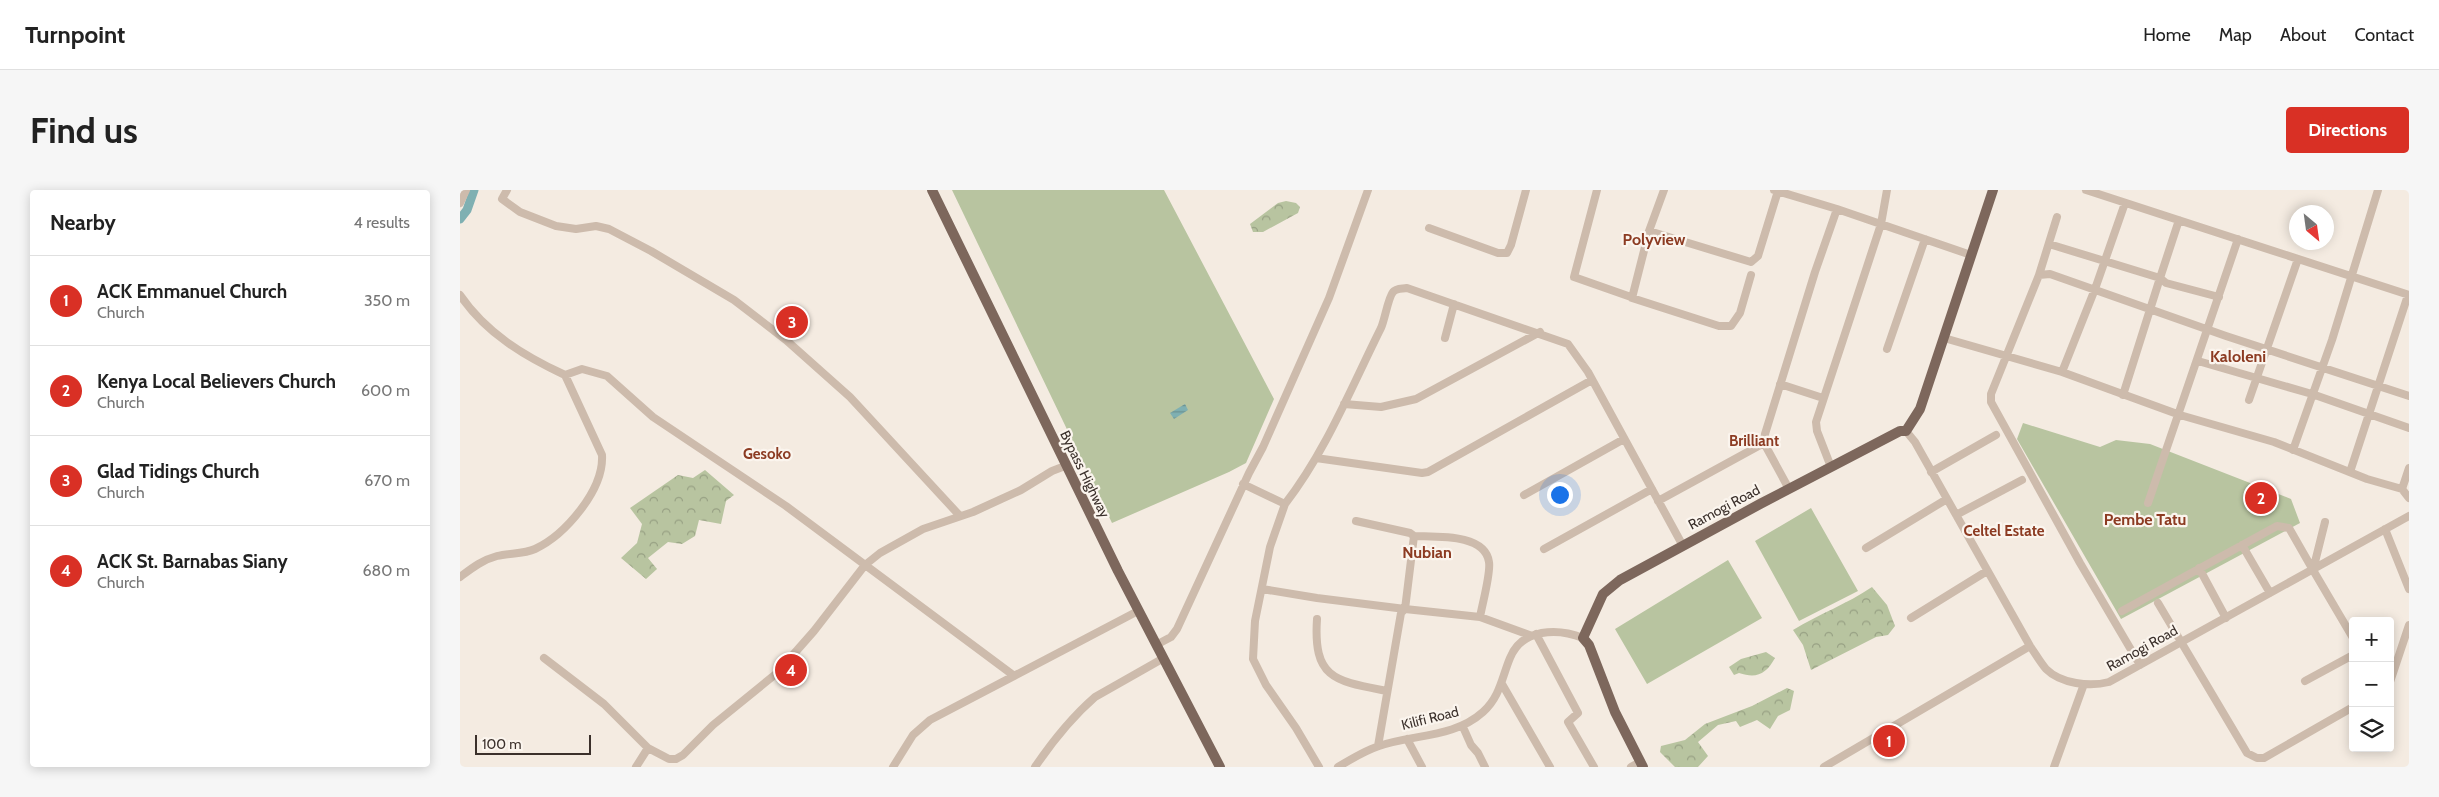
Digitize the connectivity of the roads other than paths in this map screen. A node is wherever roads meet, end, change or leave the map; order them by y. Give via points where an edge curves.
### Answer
1 (466, 190) edge
2 (507, 190) edge
3 (932, 190) edge
4 (1368, 190) edge
5 (1526, 190) edge
6 (1597, 190) edge
7 (1664, 190) edge
8 (1776, 190) edge
9 (1887, 190) edge
10 (1993, 190) edge
11 (2086, 190) edge
12 (2378, 190) edge
13 (460, 203) edge
14 (2125, 203) junction
15 (1837, 209) junction
16 (2057, 217) dead end
17 (2179, 220) junction
18 (1881, 224) junction
19 (1429, 228) dead end
20 (1649, 231) junction
21 (1925, 239) junction
22 (2238, 240) junction
23 (2049, 244) junction
24 (1971, 255) junction
25 (2298, 259) junction
26 (2105, 261) junction
27 (1751, 275) dead end
28 (2039, 275) junction
29 (2350, 277) junction
30 (2160, 278) junction
31 (2095, 289) junction
32 (2409, 295) edge
33 (460, 296) edge
34 (1631, 297) junction
35 (2219, 297) junction
36 (1454, 304) junction
37 (2151, 308) junction
38 (2209, 329) junction
39 (1540, 332) junction
40 (1445, 338) dead end
41 (1944, 338) junction
42 (1887, 349) dead end
43 (2267, 350) junction
44 (2008, 355) junction
45 (2198, 361) junction
46 (2321, 368) junction
47 (2062, 372) junction
48 (565, 375) junction
49 (2257, 377) junction
50 (1592, 380) junction
51 (1780, 384) junction
52 (2377, 386) junction
53 (2312, 394) junction
54 (2123, 395) junction
55 (2409, 396) edge
56 (1823, 398) junction
57 (2249, 400) dead end
58 (1344, 404) junction
59 (2368, 414) junction
60 (2180, 416) junction
61 (2409, 428) edge
62 (1906, 431) junction
63 (1996, 435) dead end
64 (1624, 439) junction
65 (1764, 443) junction
66 (2293, 450) junction
67 (1316, 458) junction
68 (1066, 466) junction
69 (1831, 466) junction
70 (2409, 468) edge
71 (1932, 472) junction
72 (2350, 472) junction
73 (2022, 480) dead end
74 (1244, 484) junction
75 (1789, 488) junction
76 (1652, 489) junction
77 (2402, 489) junction
78 (1524, 495) dead end
79 (2409, 498) edge
80 (1947, 499) junction
81 (1658, 501) junction
82 (2148, 503) dead end
83 (1285, 504) junction
84 (1956, 515) junction
85 (960, 516) junction
86 (2409, 516) edge
87 (1356, 521) dead end
88 (2325, 522) dead end
89 (2385, 529) junction
90 (1414, 536) junction
91 (2242, 545) junction
92 (1683, 546) junction
93 (1866, 548) dead end
94 (1544, 549) dead end
95 (866, 565) junction
96 (2199, 568) junction
97 (2313, 570) junction
98 (1987, 571) junction
99 (460, 577) edge
100 (1262, 589) junction
101 (2409, 589) edge
102 (2270, 593) junction
103 (2158, 603) dead end
104 (1404, 608) junction
105 (1138, 611) junction
106 (2122, 611) dead end
107 (1480, 617) junction
108 (1911, 618) dead end
109 (2226, 618) junction
110 (1317, 619) dead end
111 (2409, 625) edge
112 (2349, 631) edge
113 (1534, 635) junction
114 (1583, 638) junction
115 (2181, 642) junction
116 (1156, 645) junction
117 (2030, 646) junction
118 (2349, 657) edge
119 (544, 658) dead end
120 (1162, 659) junction
121 (2140, 665) junction
122 (2394, 670) edge
123 (1013, 675) junction
124 (2305, 681) dead end
125 (1502, 684) junction
126 (2084, 684) junction
127 (1387, 692) junction
128 (2349, 709) edge
129 (1463, 727) junction
130 (1407, 739) junction
131 (1378, 746) junction
132 (648, 748) junction
133 (1638, 765) edge
134 (636, 767) edge
135 (894, 767) edge
136 (1035, 767) edge
137 (1220, 767) edge
138 (1319, 767) edge
139 (1338, 767) edge
140 (1422, 767) edge
141 (1485, 767) edge
142 (1550, 767) edge
143 (1594, 767) edge
144 (1824, 767) edge
145 (2054, 767) edge

1 - 13 street
2 - 85 street via 502,199 520,212 567,228 596,226 609,229 734,300 786,340 850,397
3 - 68 main road, Bypass Highway
4 - 74 street via 1329,298
5 - 19 street via 1507,253 1498,253
6 - 34 street via 1574,277
7 - 20 street
8 - 15 street
8 - 20 street via 1758,256 1751,262
9 - 18 street
10 - 24 main road
11 - 14 street
12 - 29 street
14 - 17 street
14 - 26 street
15 - 18 street
15 - 51 street
16 - 23 street
17 - 22 street
17 - 30 street
18 - 21 street
18 - 56 street
20 - 34 street
21 - 24 street
21 - 42 street
22 - 25 street
22 - 35 street
23 - 26 street
23 - 28 street
24 - 41 main road
25 - 29 street
25 - 43 street
26 - 30 street
26 - 31 street
27 - 34 street via 1740,313 1731,326 1719,326
28 - 31 street via 2050,274
28 - 44 street
29 - 32 street
29 - 46 street
30 - 35 street via 2166,283
30 - 37 street
31 - 37 street
31 - 47 street
32 - 52 street
33 - 48 street via 502,340 534,361
35 - 38 street
36 - 39 street
36 - 40 street
36 - 58 street via 1407,288 1395,290 1384,321
37 - 38 street
37 - 54 street
38 - 43 street
38 - 45 street
39 - 50 street via 1568,344
39 - 58 street via 1416,399 1382,407
41 - 44 street
41 - 62 main road via 1920,409
43 - 46 street
43 - 49 street
44 - 47 street
44 - 121 street via 1991,394 1991,402
45 - 49 street
45 - 60 street
46 - 52 street
46 - 53 street
47 - 54 street
48 - 95 street via 582,369 607,376 653,416
48 - 99 street via 602,455 587,501 547,542 532,550 479,563
49 - 53 street
49 - 57 street
50 - 64 street
50 - 67 street via 1428,472
51 - 56 street
51 - 65 street
52 - 55 street
52 - 59 street
53 - 59 street
53 - 66 street
54 - 60 street
56 - 69 street via 1816,427
58 - 67 street
59 - 61 street
59 - 72 street
60 - 66 street
60 - 82 street
62 - 69 main road, Ramogi Road via 1900,431
62 - 71 street, Ramogi Road
63 - 71 street
64 - 76 street
64 - 78 street
65 - 75 street
65 - 81 street
66 - 72 street
67 - 83 street
68 - 85 street
68 - 105 main road, Bypass Highway
69 - 75 main road, Ramogi Road
70 - 77 street
71 - 80 street, Ramogi Road
72 - 77 street
73 - 84 street
74 - 83 street
74 - 116 street via 1176,629 1171,638
75 - 92 main road, Ramogi Road
76 - 81 street
76 - 94 street
77 - 79 street
80 - 84 street, Ramogi Road
80 - 93 street
81 - 92 street
83 - 100 street via 1272,540
84 - 98 street, Ramogi Road
85 - 95 street via 896,542
86 - 89 street, Ramogi Road
87 - 90 street
88 - 97 street
89 - 97 street, Ramogi Road
89 - 101 street
90 - 104 street
90 - 107 street via 1470,540 1483,551 1489,562
91 - 96 street
91 - 97 street via 2277,526 2284,526
91 - 102 street
92 - 114 main road, Ramogi Road via 1612,585 1604,594
95 - 123 street
95 - 132 street via 777,673 713,725 683,755 669,759
96 - 106 street
96 - 109 street
97 - 102 street, Ramogi Road
97 - 112 street
98 - 108 street
98 - 117 street, Ramogi Road
100 - 104 street
100 - 138 street via 1253,638 1254,665
102 - 109 street, Ramogi Road
103 - 115 street
104 - 107 street
104 - 127 street
105 - 116 main road, Bypass Highway
105 - 123 street
107 - 113 street
109 - 115 street, Ramogi Road
110 - 127 street via 1316,646 1328,672 1346,684
111 - 122 street
113 - 114 street via 1550,630
113 - 125 street, Kilifi Road via 1517,646
113 - 143 street via 1578,713 1568,722
114 - 133 main road via 1589,645
115 - 121 street, Ramogi Road
115 - 128 street via 2247,753 2254,758 2264,758
116 - 120 main road, Bypass Highway
117 - 126 street, Ramogi Road via 2046,669
117 - 144 street
118 - 124 street
119 - 132 street via 604,704
120 - 136 street via 1091,701 1051,743
120 - 137 main road, Bypass Highway
121 - 126 street, Ramogi Road via 2110,682
123 - 135 street via 930,720 913,734
125 - 129 street, Kilifi Road via 1485,710
125 - 142 street
126 - 145 street
127 - 131 street
129 - 130 street, Kilifi Road
129 - 141 street via 1470,745
130 - 131 street, Kilifi Road
130 - 140 street
131 - 139 street, Kilifi Road
132 - 134 street

